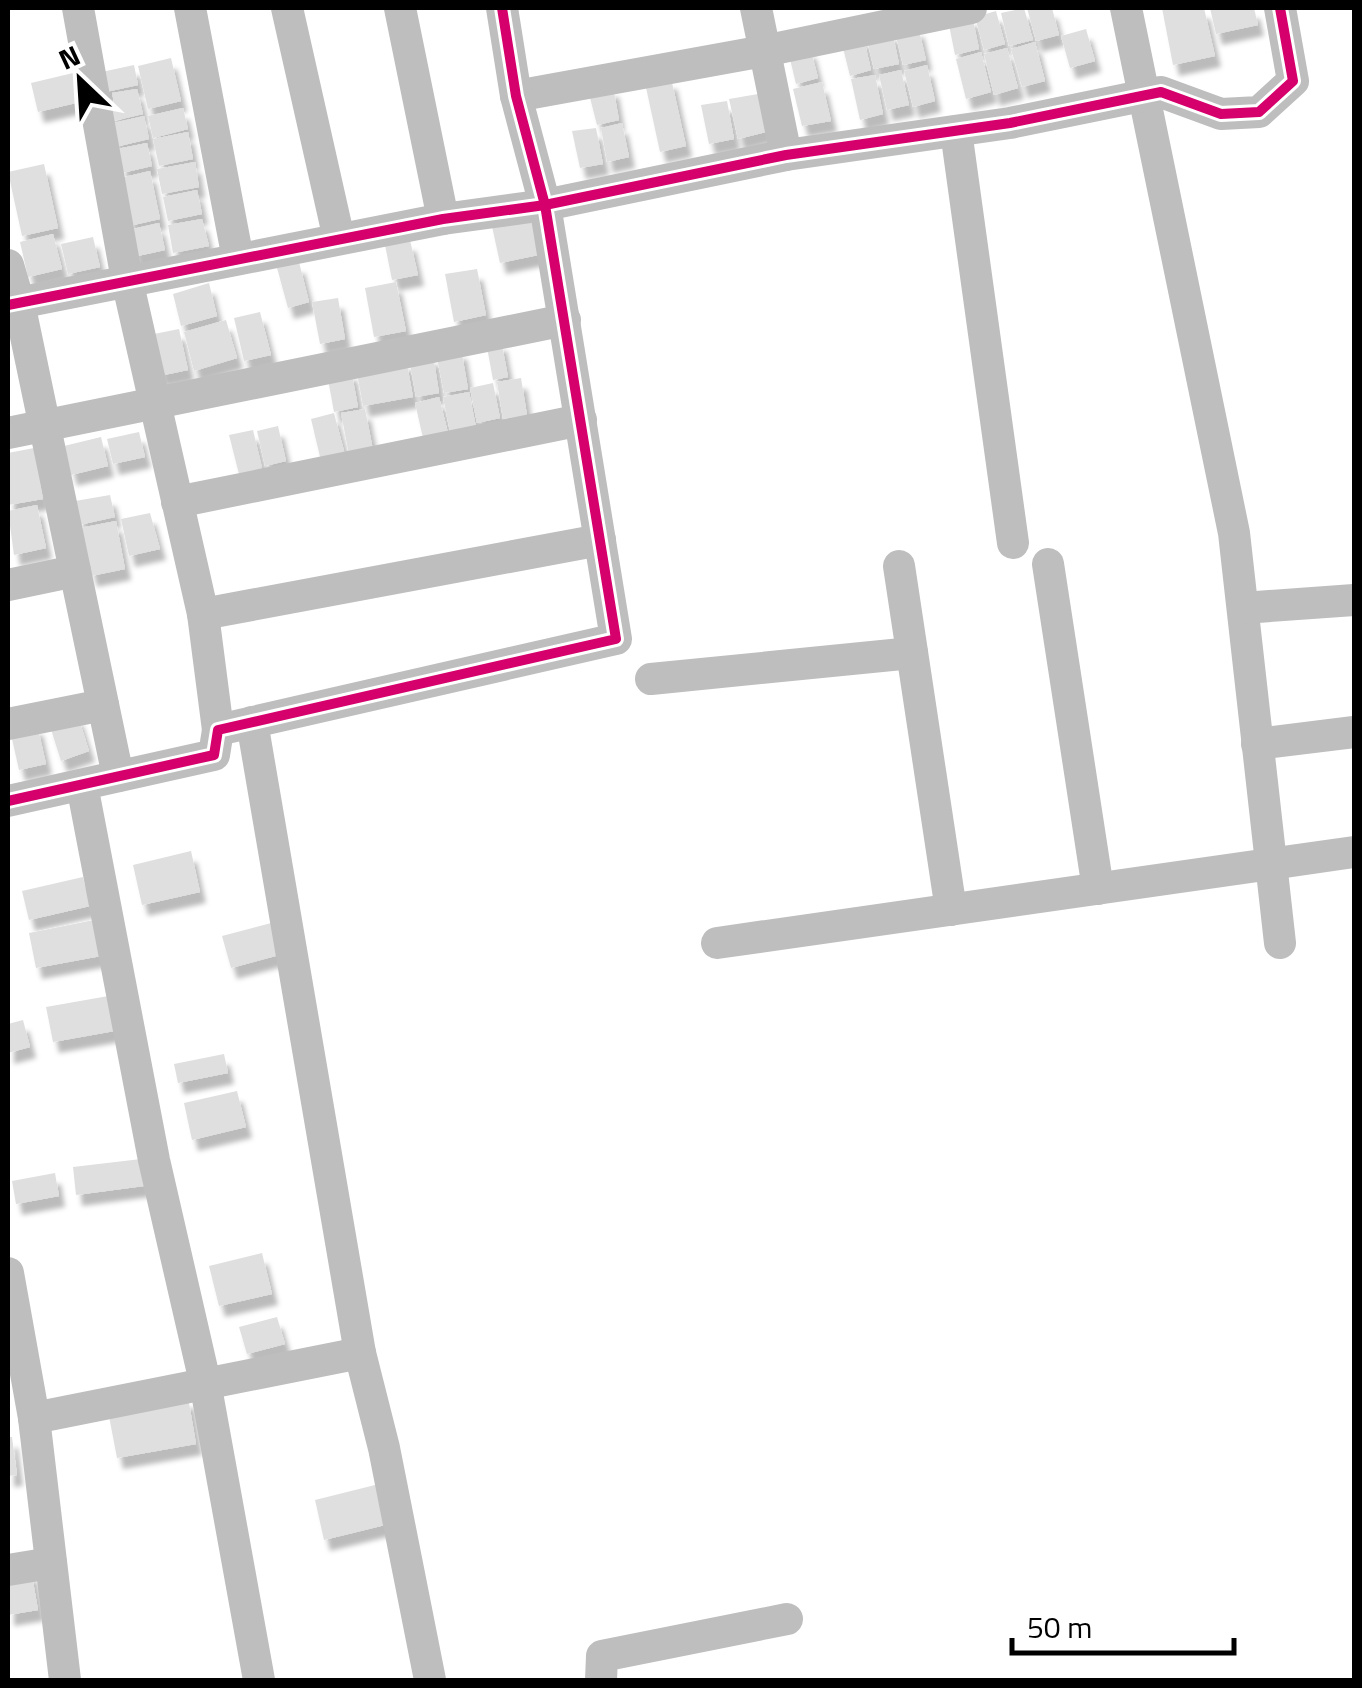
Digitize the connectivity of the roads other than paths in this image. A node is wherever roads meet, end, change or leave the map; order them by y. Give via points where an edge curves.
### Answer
1 (78, 8) edge
2 (190, 8) edge
3 (287, 8) edge
4 (400, 8) edge
5 (502, 8) edge
6 (756, 8) edge
7 (971, 8) edge
8 (1126, 8) edge
9 (1280, 8) edge
10 (764, 51) junction
11 (516, 96) junction
12 (1144, 96) junction
13 (956, 131) junction
14 (786, 155) junction
15 (545, 205) junction
16 (443, 219) junction
17 (339, 239) junction
18 (238, 258) junction
19 (8, 265) edge
20 (126, 280) junction
21 (13, 304) edge
22 (565, 320) junction
23 (155, 403) junction
24 (581, 420) junction
25 (45, 426) junction
26 (8, 433) edge
27 (178, 502) junction
28 (600, 540) junction
29 (1013, 542) dead end
30 (1048, 564) dead end
31 (899, 566) dead end
32 (75, 571) junction
33 (8, 584) edge
34 (1354, 600) edge
35 (1242, 608) junction
36 (204, 614) junction
37 (912, 653) junction
38 (651, 679) dead end
39 (103, 705) junction
40 (252, 722) junction
41 (8, 724) edge
42 (218, 730) junction
43 (1354, 732) edge
44 (1257, 744) junction
45 (118, 776) junction
46 (82, 784) junction
47 (8, 801) edge
48 (1354, 852) edge
49 (1271, 864) junction
50 (1098, 889) junction
51 (951, 910) junction
52 (717, 943) dead end
53 (1280, 943) dead end
54 (8, 1273) edge
55 (360, 1353) junction
56 (205, 1382) junction
57 (34, 1418) junction
58 (51, 1563) junction
59 (8, 1570) edge
60 (787, 1619) dead end
61 (64, 1680) edge
62 (258, 1680) edge
63 (430, 1680) edge
64 (602, 1680) edge

1 - 20 street
2 - 18 street
3 - 17 street
4 - 16 street
5 - 11 street
6 - 10 street
7 - 10 street
8 - 12 street
9 - 12 street via 1293,81 1259,112 1222,114 1161,92
10 - 11 street
10 - 14 street
11 - 15 street
12 - 13 street
12 - 35 street via 1234,534
13 - 14 street
13 - 29 street
14 - 15 street
15 - 16 street
15 - 22 street
16 - 17 street
17 - 18 street
18 - 20 street
19 - 21 street
20 - 21 street
20 - 23 street
21 - 25 street
22 - 23 street
22 - 24 street
23 - 25 street
23 - 27 street
24 - 27 street
24 - 28 street
25 - 26 street
25 - 32 street
27 - 36 street
28 - 36 street
28 - 40 street via 616,639
30 - 50 street
31 - 37 street
32 - 33 street
32 - 39 street
34 - 35 street
35 - 44 street
36 - 42 street
37 - 38 street
37 - 51 street
39 - 41 street
39 - 45 street
40 - 42 street
40 - 55 street
42 - 45 street via 214,755
43 - 44 street
44 - 49 street
45 - 46 street
46 - 47 street
46 - 56 street via 154,1160
48 - 49 street
49 - 50 street
49 - 53 street
50 - 51 street
51 - 52 street
54 - 57 street
55 - 56 street
55 - 63 street
56 - 57 street
56 - 62 street
57 - 58 street
58 - 59 street
58 - 61 street
60 - 64 street via 602,1656

